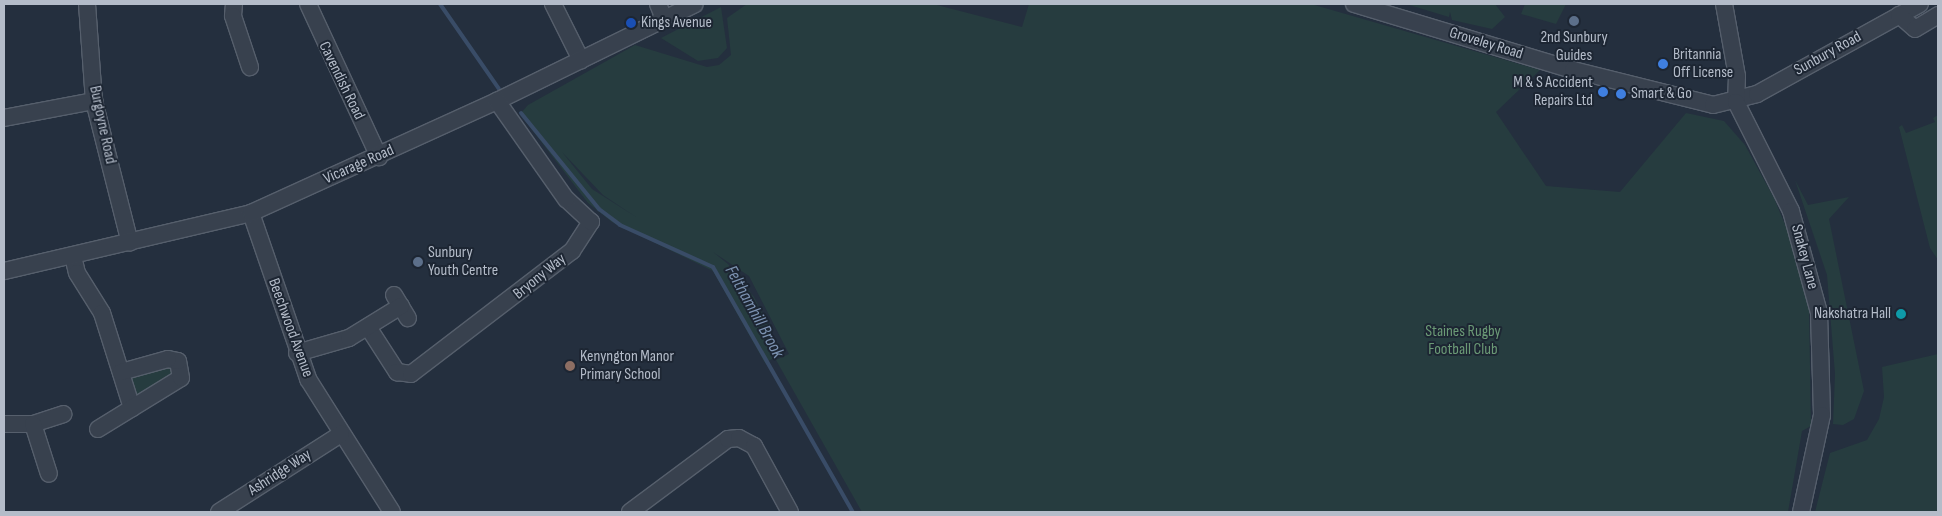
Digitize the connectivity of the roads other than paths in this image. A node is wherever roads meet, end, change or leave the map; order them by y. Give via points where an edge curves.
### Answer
1 (87, 4) edge
2 (234, 4) edge
3 (308, 4) edge
4 (553, 4) edge
5 (658, 4) edge
6 (695, 4) edge
7 (1354, 4) edge
8 (1724, 4) edge
9 (1920, 4) edge
10 (1899, 15) junction
11 (1938, 15) edge
12 (664, 19) junction
13 (581, 60) junction
14 (250, 67) dead end
15 (94, 101) junction
16 (497, 101) junction
17 (1736, 102) junction
18 (4, 118) edge
19 (379, 157) junction
20 (251, 213) junction
21 (130, 243) junction
22 (73, 256) junction
23 (4, 271) edge
24 (401, 307) dead end
25 (368, 327) junction
26 (297, 353) junction
27 (121, 372) junction
28 (132, 408) junction
29 (63, 414) dead end
30 (4, 424) edge
31 (33, 424) junction
32 (98, 429) dead end
33 (341, 434) junction
34 (49, 474) dead end
35 (219, 512) edge
36 (392, 512) edge
37 (630, 512) edge
38 (790, 512) edge
39 (1801, 512) edge

1 - 15 street, Burgoyne Road
2 - 14 street via 233,16
3 - 19 street, Cavendish Road
4 - 13 street
5 - 12 street
6 - 12 street, Vicarage Road
7 - 17 street, Groveley Road via 1699,103
8 - 17 street via 1737,76
9 - 10 street, Sunbury Road
10 - 11 street via 1915,29
10 - 17 street, Sunbury Road
12 - 13 street, Vicarage Road
13 - 16 street, Vicarage Road
15 - 18 street
15 - 21 street, Burgoyne Road
16 - 19 street, Vicarage Road
16 - 25 street, Bryony Way via 566,199 591,222 572,251 411,374 397,372
17 - 39 street, Snakey Lane via 1791,211 1819,313 1822,415
19 - 20 street, Vicarage Road
20 - 21 street, Vicarage Road
20 - 26 street, Beechwood Avenue
21 - 22 street, Vicarage Road
22 - 23 street, Vicarage Road
22 - 27 street via 77,273 100,308
24 - 25 street
25 - 26 street via 349,338
26 - 33 street, Beechwood Avenue
27 - 28 street
27 - 28 street via 168,359 178,361 180,378
28 - 32 street
29 - 31 street
30 - 31 street
31 - 34 street
33 - 35 street, Ashridge Way
33 - 36 street, Beechwood Avenue
37 - 38 street via 728,440 739,438 754,446

